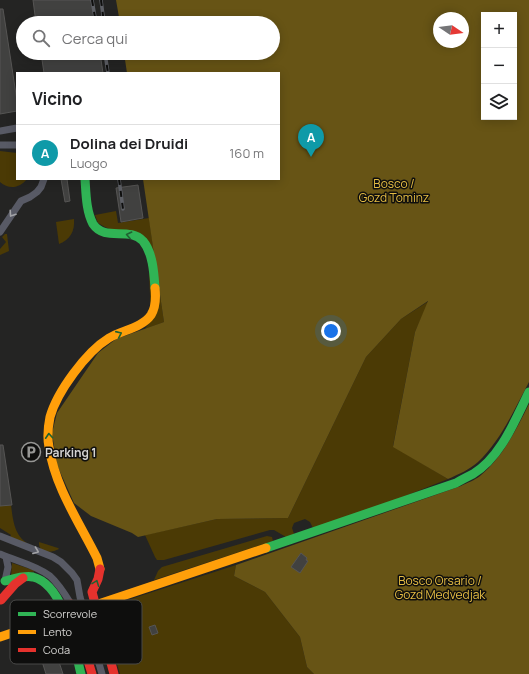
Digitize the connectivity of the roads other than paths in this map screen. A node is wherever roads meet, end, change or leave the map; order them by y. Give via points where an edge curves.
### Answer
1 (16, 128) edge
2 (0, 131) edge
3 (0, 145) edge
4 (16, 145) edge
5 (44, 180) edge
6 (84, 180) edge
7 (0, 232) edge
8 (529, 392) edge
9 (0, 536) edge
10 (3, 556) edge
11 (24, 577) junction
12 (5, 581) junction
13 (0, 600) edge
14 (58, 600) edge
15 (68, 600) edge
16 (81, 600) edge
17 (94, 600) edge
18 (109, 600) edge
19 (10, 633) edge
20 (0, 637) edge
21 (78, 664) edge
22 (89, 664) edge
23 (99, 664) edge
24 (111, 664) edge
25 (81, 674) edge
26 (92, 674) edge
27 (102, 674) edge
28 (114, 674) edge

1 - 2 street
3 - 4 street
5 -> 7 street via 37,192 21,201
17 -> 6 main road via 92,592 100,567 54,469 48,430 55,405 75,373 90,354 108,339 146,321 155,308 155,294 150,258 145,243 134,235 111,234 96,228 89,213
8 - 18 main road via 508,433 492,456 472,474 456,483
9 -> 16 street via 61,562 77,580
10 - 12 street via 8,567
10 - 15 street via 50,576
11 - 12 main road
11 - 13 main road
11 - 14 main road via 34,577 47,584
12 - 13 street
19 - 20 main road
21 - 25 main road
22 - 26 main road
23 -> 27 street
28 -> 24 main road

